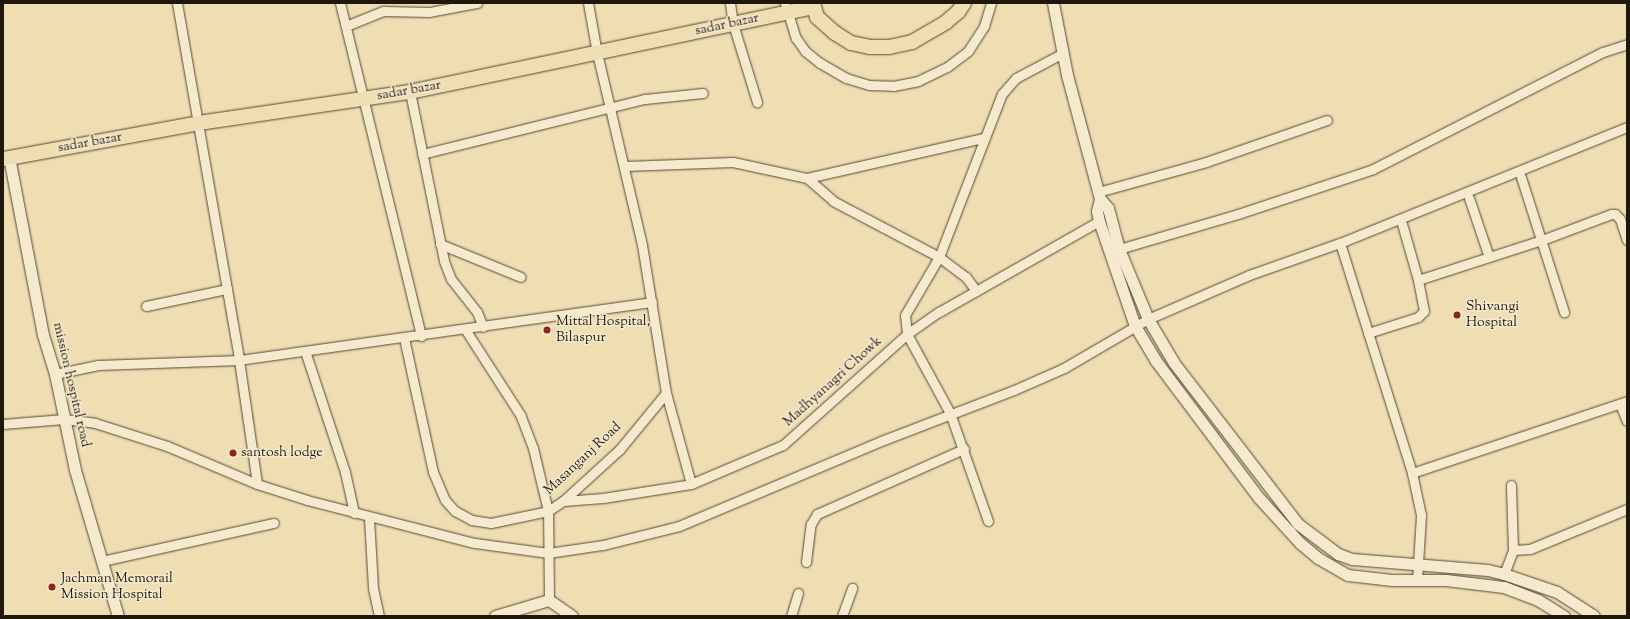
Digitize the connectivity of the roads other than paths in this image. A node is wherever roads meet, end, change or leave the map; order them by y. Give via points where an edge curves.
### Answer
1 (177, 3) edge
2 (340, 3) edge
3 (477, 3) edge
4 (588, 3) edge
5 (730, 3) edge
6 (964, 3) edge
7 (991, 3) edge
8 (1053, 3) edge
9 (813, 5) edge
10 (786, 8) edge
11 (733, 24) junction
12 (346, 26) junction
13 (1627, 44) edge
14 (596, 53) junction
15 (1063, 53) junction
16 (410, 92) junction
17 (703, 93) dead end
18 (362, 99) junction
19 (757, 102) dead end
20 (610, 106) junction
21 (1327, 120) dead end
22 (199, 123) junction
23 (1627, 127) edge
24 (983, 138) junction
25 (422, 154) junction
26 (6, 158) edge
27 (625, 166) junction
28 (1521, 177) dead end
29 (807, 178) junction
30 (1099, 195) junction
31 (1469, 198) dead end
32 (1099, 221) junction
33 (1402, 224) dead end
34 (1542, 240) junction
35 (1627, 240) edge
36 (1340, 243) junction
37 (440, 244) junction
38 (1119, 249) junction
39 (939, 257) junction
40 (1489, 257) junction
41 (521, 277) dead end
42 (1418, 280) junction
43 (227, 289) junction
44 (976, 291) junction
45 (652, 302) junction
46 (146, 306) dead end
47 (1564, 312) dead end
48 (1148, 319) junction
49 (1135, 326) junction
50 (483, 327) junction
51 (466, 329) junction
52 (1368, 333) junction
53 (907, 334) junction
54 (421, 336) junction
55 (404, 338) junction
56 (305, 351) junction
57 (239, 360) junction
58 (54, 374) junction
59 (666, 393) junction
60 (1623, 403) edge
61 (950, 413) junction
62 (64, 419) junction
63 (1627, 421) edge
64 (3, 424) edge
65 (964, 449) junction
66 (1412, 473) junction
67 (257, 484) junction
68 (691, 484) junction
69 (1511, 486) dead end
70 (563, 501) junction
71 (1627, 510) edge
72 (548, 511) junction
73 (354, 513) junction
74 (370, 518) junction
75 (988, 521) dead end
76 (274, 523) dead end
77 (1513, 550) junction
78 (548, 553) junction
79 (102, 560) junction
80 (1357, 560) junction
81 (806, 562) dead end
82 (1420, 566) junction
83 (1504, 574) junction
84 (1355, 576) junction
85 (1417, 580) junction
86 (852, 588) dead end
87 (798, 593) dead end
88 (549, 600) junction
89 (118, 616) edge
90 (378, 616) edge
91 (495, 616) edge
92 (572, 616) edge
93 (791, 616) edge
94 (842, 616) edge
95 (1564, 616) edge
96 (1594, 616) edge

1 - 22 street
2 - 12 street
3 - 12 street via 429,12 383,11
4 - 14 street
5 - 11 street
6 - 9 main road via 958,12 930,33 912,42 890,47 870,47 852,42 824,24
7 - 10 street via 984,26 968,51 947,67 918,81 893,86 869,85 846,78 820,63 805,51 796,38
8 - 15 street
9 - 10 main road, sadar bazar
10 - 11 main road, sadar bazar
11 - 14 main road, sadar bazar
11 - 19 street
12 - 18 street
13 - 38 street via 1603,52 1373,169 1238,214
14 - 16 main road, sadar bazar
14 - 20 street
15 - 24 street via 1008,84
15 - 30 street
16 - 18 main road, sadar bazar
16 - 25 street
17 - 20 street via 670,94
18 - 22 main road, sadar bazar
18 - 54 street
20 - 25 street
20 - 27 street
21 - 30 street via 1206,162
22 - 26 main road, sadar bazar
22 - 43 street
23 - 36 street
24 - 29 street
24 - 39 street
25 - 37 street
26 - 58 street, mission hospital road via 43,335
27 - 29 street via 733,162
27 - 45 street
28 - 34 street
29 - 39 street via 833,201
30 - 32 street
30 - 38 street via 1108,208
31 - 40 street
32 - 44 street, Madhyanagri Chowk
32 - 49 street
33 - 42 street
34 - 35 street via 1610,214 1615,214 1620,219
34 - 40 street
34 - 47 street
36 - 48 street via 1249,274
36 - 52 street
37 - 41 street
37 - 50 street via 451,279 476,312
38 - 48 street
39 - 44 street via 966,277
39 - 53 street via 908,307 905,319
40 - 42 street
42 - 52 street via 1424,305 1422,314
43 - 46 street
43 - 57 street
44 - 53 street, Madhyanagri Chowk
45 - 50 street
45 - 59 street
48 - 49 street
48 - 80 street via 1174,364 1298,524 1338,554
49 - 61 street via 1113,342 1064,368 1014,390
49 - 84 street via 1156,361 1259,498 1300,543 1318,558 1348,575
50 - 51 street
51 - 54 street
51 - 72 street via 521,416 533,448
52 - 66 street
53 - 61 street
53 - 68 street, Madhyanagri Chowk via 783,445
54 - 55 street
55 - 56 street
55 - 72 street via 433,472 445,500 455,511 472,520 491,523
56 - 57 street
56 - 73 street via 345,472
57 - 58 street via 98,365
57 - 67 street
58 - 62 street, mission hospital road
59 - 68 street
59 - 70 street, Masanganj Road via 620,449
60 - 63 street
60 - 66 street
61 - 65 street
61 - 78 street via 679,526 603,545
62 - 64 street
62 - 67 street via 123,430
62 - 79 street, mission hospital road via 75,470
65 - 75 street
65 - 81 street via 817,514 811,524
66 - 82 street via 1421,515
67 - 73 street
68 - 70 street, Madhyanagri Chowk via 603,498
69 - 77 street
70 - 72 street, Masanganj Road
71 - 77 street via 1530,549
72 - 78 street, Masanganj Road
73 - 74 street
74 - 78 street via 475,543
74 - 90 street via 373,588
76 - 79 street
77 - 83 street
78 - 88 street, Masanganj Road
79 - 89 street, mission hospital road
80 - 82 street
80 - 84 street
82 - 83 street via 1488,570
82 - 85 street
83 - 96 street via 1557,592
84 - 85 street
85 - 95 street via 1446,580 1504,587 1538,600
86 - 94 street
87 - 93 street
88 - 91 street
88 - 92 street

